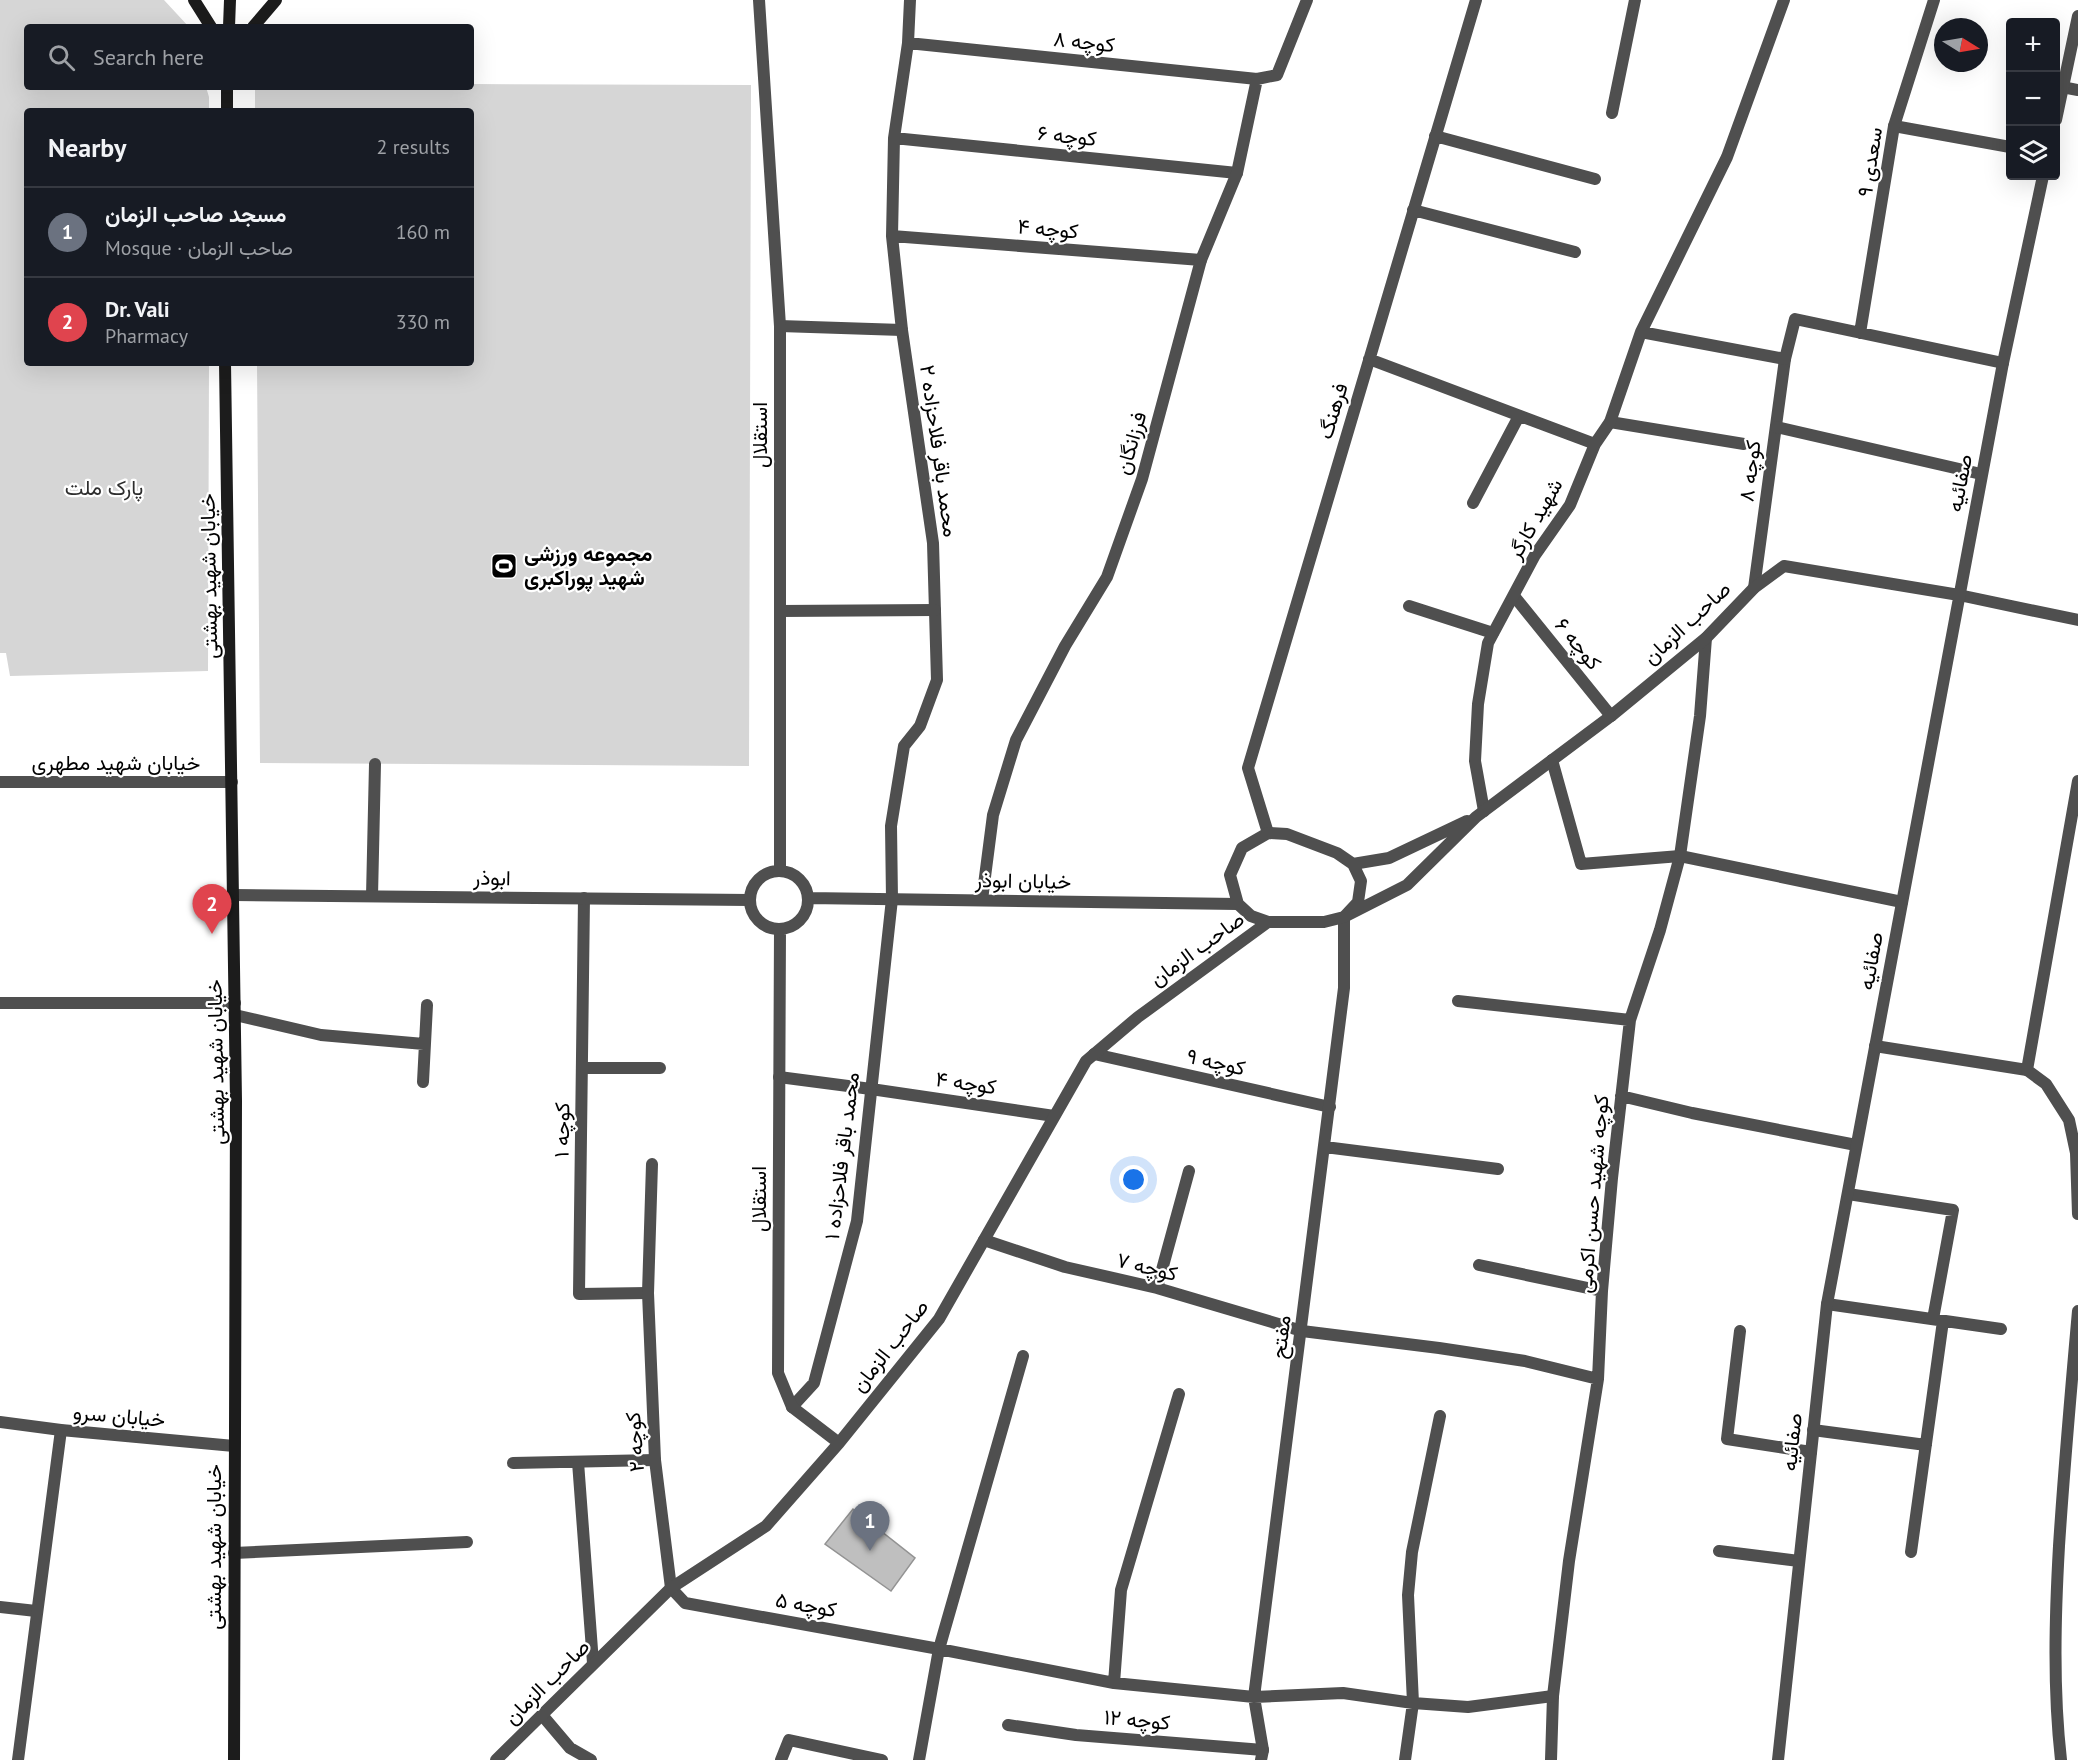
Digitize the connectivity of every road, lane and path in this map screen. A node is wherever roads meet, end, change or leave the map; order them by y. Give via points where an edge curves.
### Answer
1 (194, 0) edge
2 (230, 0) edge
3 (276, 0) edge
4 (759, 0) edge
5 (910, 0) edge
6 (1307, 0) edge
7 (1476, 0) edge
8 (1635, 0) edge
9 (1784, 0) edge
10 (1934, 0) edge
11 (2078, 16) edge
12 (209, 24) edge
13 (229, 24) edge
14 (256, 24) edge
15 (908, 44) junction
16 (1257, 79) junction
17 (2062, 87) junction
18 (227, 90) edge
19 (2078, 90) edge
20 (2060, 96) edge
21 (227, 108) edge
22 (1612, 114) dead end
23 (1894, 126) junction
24 (1435, 136) junction
25 (894, 138) junction
26 (2006, 146) edge
27 (1237, 173) junction
28 (1596, 179) dead end
29 (2042, 180) edge
30 (1413, 210) junction
31 (892, 236) junction
32 (1575, 252) dead end
33 (1201, 260) junction
34 (780, 326) junction
35 (902, 330) junction
36 (1641, 332) junction
37 (1860, 333) junction
38 (1369, 359) junction
39 (1785, 359) junction
40 (2002, 363) junction
41 (225, 366) edge
42 (1519, 416) junction
43 (1610, 422) junction
44 (1776, 427) junction
45 (1595, 444) junction
46 (1744, 444) dead end
47 (1982, 474) junction
48 (1473, 503) dead end
49 (1754, 588) junction
50 (1959, 595) junction
51 (1514, 596) junction
52 (1409, 606) dead end
53 (935, 610) junction
54 (780, 611) junction
55 (2078, 620) edge
56 (1494, 633) junction
57 (1706, 638) junction
58 (1611, 716) junction
59 (1552, 760) junction
60 (375, 764) dead end
61 (2078, 781) edge
62 (0, 782) edge
63 (232, 782) junction
64 (1480, 814) junction
65 (1268, 833) junction
66 (1680, 856) junction
67 (1353, 864) junction
68 (780, 871) junction
69 (233, 895) junction
70 (372, 896) junction
71 (584, 898) junction
72 (808, 898) junction
73 (892, 899) junction
74 (750, 900) junction
75 (982, 900) junction
76 (1902, 902) junction
77 (1238, 904) junction
78 (1344, 917) junction
79 (1268, 922) junction
80 (780, 929) junction
81 (1458, 1001) dead end
82 (0, 1003) edge
83 (427, 1005) dead end
84 (235, 1009) junction
85 (1630, 1020) junction
86 (424, 1044) junction
87 (1875, 1046) junction
88 (1094, 1054) junction
89 (582, 1068) junction
90 (660, 1068) dead end
91 (2027, 1070) junction
92 (779, 1077) junction
93 (423, 1082) dead end
94 (871, 1089) junction
95 (1621, 1096) junction
96 (1330, 1107) junction
97 (1054, 1116) junction
98 (1857, 1145) junction
99 (1324, 1147) junction
100 (2077, 1154) edge
101 (652, 1164) dead end
102 (1498, 1169) dead end
103 (1189, 1171) dead end
104 (1848, 1194) junction
105 (2078, 1214) edge
106 (984, 1240) junction
107 (1479, 1265) dead end
108 (1157, 1288) junction
109 (1602, 1291) junction
110 (648, 1293) junction
111 (1827, 1304) junction
112 (2078, 1311) edge
113 (1938, 1320) junction
114 (2001, 1329) dead end
115 (1302, 1331) junction
116 (1740, 1331) dead end
117 (1023, 1356) dead end
118 (1598, 1379) junction
119 (1179, 1394) dead end
120 (792, 1407) junction
121 (1440, 1416) dead end
122 (0, 1422) edge
123 (61, 1430) junction
124 (1813, 1430) junction
125 (839, 1443) junction
126 (234, 1446) junction
127 (1926, 1446) junction
128 (1811, 1452) junction
129 (655, 1460) junction
130 (578, 1462) junction
131 (513, 1463) dead end
132 (467, 1542) dead end
133 (1719, 1551) dead end
134 (1911, 1552) dead end
135 (234, 1553) junction
136 (1799, 1562) junction
137 (671, 1588) junction
138 (0, 1607) edge
139 (36, 1611) junction
140 (939, 1649) junction
141 (593, 1663) junction
142 (1114, 1683) junction
143 (1553, 1696) junction
144 (1254, 1697) junction
145 (1413, 1703) junction
146 (542, 1715) junction
147 (1008, 1725) dead end
148 (1262, 1755) edge
149 (18, 1760) edge
150 (234, 1760) edge
151 (496, 1760) edge
152 (591, 1760) edge
153 (781, 1760) edge
154 (882, 1760) edge
155 (919, 1760) edge
156 (1405, 1760) edge
157 (1551, 1760) edge
158 (1778, 1760) edge
159 (2061, 1760) edge

1 - 12 main road
2 - 13 main road
3 - 14 main road
4 - 34 street, استقلال
5 - 15 street, محمد باقر فلاحزاده ۲
6 - 16 street via 1277,75
7 - 24 street, فرهنگ
8 - 22 street
9 - 36 street, شهید کارگر via 1727,157
10 - 23 street, سعدی ۹
11 - 17 street
15 - 16 street, کوچه ۸
15 - 25 street, محمد باقر فلاحزاده ۲
16 - 27 street, فرزانگان
17 - 19 street
17 - 20 street
18 - 21 main road
23 - 26 street
23 - 37 street, سعدی ۹
24 - 28 street
24 - 30 street, فرهنگ
25 - 27 street, کوچه ۶
25 - 31 street, محمد باقر فلاحزاده ۲
27 - 33 street, فرزانگان
29 - 40 street, صفائیه
30 - 32 street
30 - 38 street, فرهنگ
31 - 33 street, کوچه ۴
31 - 35 street, محمد باقر فلاحزاده ۲
33 - 75 street, فرزانگان via 1142,479 1107,577 1065,646 1016,740 993,815
34 - 35 street
34 - 54 street, استقلال
35 - 53 street, محمد باقر فلاحزاده ۲ via 933,543
36 - 39 street
36 - 43 street, شهید کارگر
37 - 39 street, کوچه ۸ via 1794,319
37 - 40 street
38 - 42 street
38 - 65 street, فرهنگ via 1248,768
39 - 44 street, کوچه ۸
40 - 47 street, صفائیه
41 - 63 main road, خیابان شهید بهشتی
42 - 45 street
42 - 48 street
43 - 45 street, شهید کارگر
43 - 46 street
44 - 47 street
44 - 49 street, کوچه ۸
45 - 51 street, شهید کارگر via 1570,505 1535,555
47 - 50 street, صفائیه
49 - 50 street, صاحب الزمان via 1784,566
49 - 57 street, صاحب الزمان
50 - 55 street, صاحب الزمان
50 - 76 street, صفائیه
51 - 56 street, شهید کارگر
51 - 58 street, کوچه ۶
52 - 56 street
53 - 54 street
53 - 73 street, محمد باقر فلاحزاده ۲ via 937,680 920,726 904,746 891,826
54 - 68 street, استقلال
56 - 64 street, شهید کارگر via 1488,643 1478,704 1475,761
57 - 58 street, صاحب الزمان
57 - 66 street, کوچه شهید حسن اکرمی via 1700,716
58 - 59 street, صاحب الزمان
59 - 64 street, صاحب الزمان
59 - 66 street via 1581,864
60 - 70 street
61 - 91 street
62 - 63 street, خیابان شهید مطهری
63 - 69 main road, خیابان شهید بهشتی
64 - 67 street via 1389,858
64 - 78 street via 1407,885
65 - 67 street via 1287,834 1337,853
65 - 77 street via 1242,848 1230,875
66 - 76 street
66 - 85 street, کوچه شهید حسن اکرمی
67 - 78 street via 1361,881 1358,902
68 - 72 street via 798,878
68 - 74 street via 764,875 751,889
69 - 70 street, ابوذر
69 - 84 main road, خیابان شهید بهشتی
70 - 71 street, ابوذر
71 - 74 street, ابوذر
71 - 89 street, کوچه ۱
72 - 73 street, خیابان ابوذر
72 - 80 street via 806,912 794,926
73 - 75 street, خیابان ابوذر
73 - 94 street, محمد باقر فلاحزاده ۱
74 - 80 street via 760,923
75 - 77 street, خیابان ابوذر
76 - 87 street, صفائیه
77 - 79 street via 1251,916
78 - 79 street via 1324,922
78 - 96 street, مفتح via 1344,988
79 - 88 street, صاحب الزمان
80 - 92 street, استقلال
81 - 85 street
82 - 84 street
83 - 86 street
84 - 86 street via 321,1035
84 - 126 main road, خیابان شهید بهشتی
85 - 95 street, کوچه شهید حسن اکرمی
86 - 93 street
87 - 91 street
87 - 98 street, صفائیه
88 - 96 street, کوچه ۹
88 - 97 street, صاحب الزمان
89 - 90 street
89 - 110 street, کوچه ۱ via 579,1294
91 - 100 street via 2046,1084 2069,1120
92 - 94 street, کوچه ۴
92 - 120 street, استقلال via 778,1372
94 - 97 street, کوچه ۴
94 - 120 street, محمد باقر فلاحزاده ۱ via 857,1221 814,1383
95 - 98 street
95 - 109 street, کوچه شهید حسن اکرمی
96 - 99 street, مفتح
97 - 106 street, صاحب الزمان
98 - 104 street, صفائیه
99 - 102 street
99 - 115 street, مفتح
100 - 105 street
101 - 110 street, کوچه ۲
103 - 108 street
104 - 111 street, صفائیه
104 - 113 street via 1953,1209
106 - 108 street, کوچه ۷ via 1065,1267
106 - 125 street, صاحب الزمان via 939,1319
107 - 109 street
108 - 115 street, کوچه ۷
109 - 118 street, کوچه شهید حسن اکرمی
110 - 129 street, کوچه ۲
111 - 113 street
111 - 124 street, صفائیه
112 - 159 street via 2064,1455 2056,1610
113 - 114 street
113 - 127 street
115 - 118 street, کوچه ۷ via 1525,1361
115 - 144 street, مفتح
116 - 128 street via 1727,1439
117 - 140 street
118 - 143 street, کوچه شهید حسن اکرمی via 1569,1561
119 - 142 street via 1121,1590
120 - 125 street
121 - 145 street via 1412,1551 1408,1595
122 - 123 street, خیابان سرو
123 - 126 street, خیابان سرو
123 - 139 street
124 - 127 street
124 - 128 street, صفائیه
125 - 137 street, صاحب الزمان via 766,1526
126 - 135 main road, خیابان شهید بهشتی
127 - 134 street
128 - 136 street, صفائیه
129 - 130 street
129 - 137 street, کوچه ۲
130 - 131 street
130 - 141 street
132 - 135 street
133 - 136 street
135 - 150 main road, خیابان شهید بهشتی
136 - 158 street, صفائیه
137 - 140 street, کوچه ۵ via 685,1603
137 - 141 street, صاحب الزمان
138 - 139 street
139 - 149 street
140 - 142 street, کوچه ۵
140 - 155 street
141 - 146 street, صاحب الزمان
142 - 144 street, کوچه ۵
143 - 145 street, کوچه ۵ via 1468,1707
143 - 157 street, کوچه شهید حسن اکرمی
144 - 145 street, کوچه ۵ via 1343,1693
144 - 148 street, مفتح
145 - 156 street
146 - 151 street, صاحب الزمان
146 - 152 street via 570,1748
147 - 148 street, کوچه ۱۲
153 - 154 street via 789,1740

